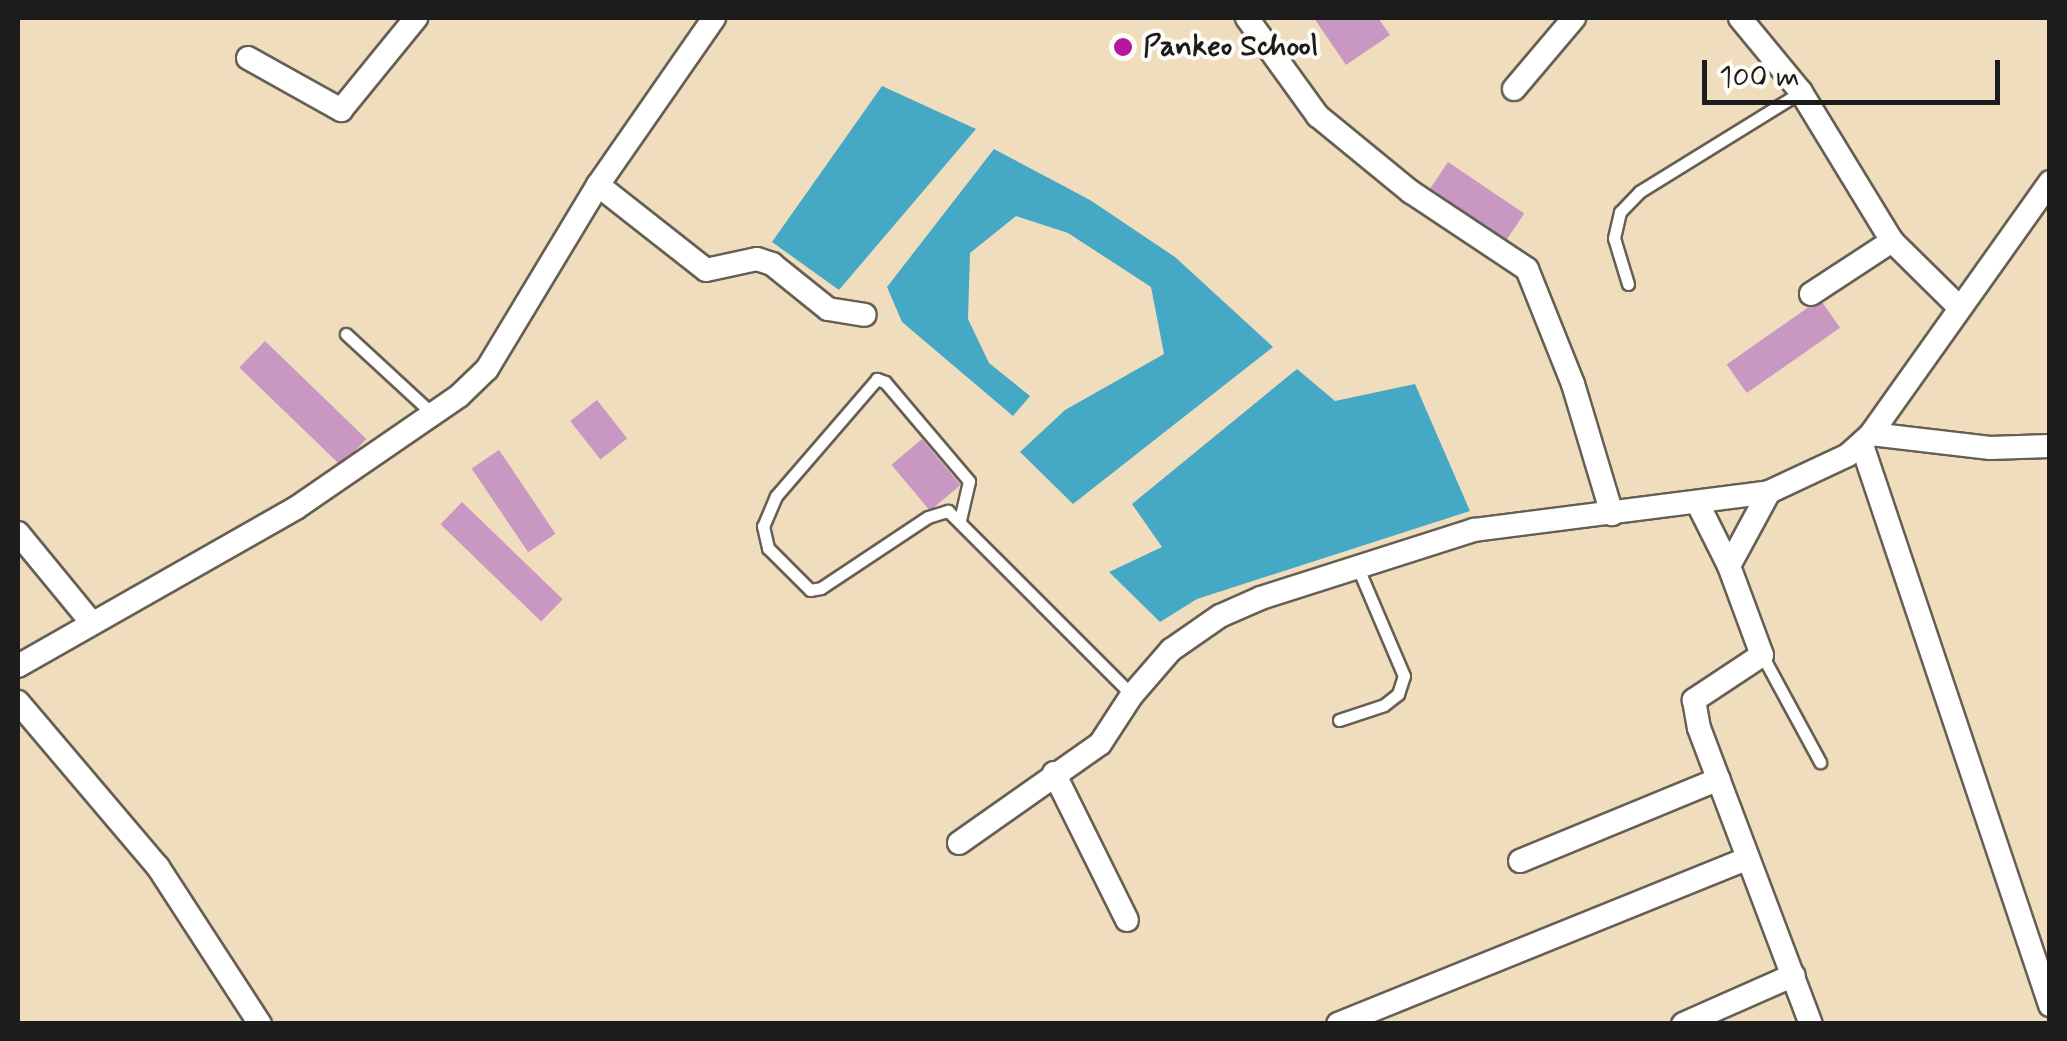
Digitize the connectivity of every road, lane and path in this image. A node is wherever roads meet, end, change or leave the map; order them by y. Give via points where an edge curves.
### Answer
1 (416, 18) edge
2 (714, 18) edge
3 (1247, 18) edge
4 (1574, 18) edge
5 (1740, 18) edge
6 (248, 58) dead end
7 (1514, 89) dead end
8 (1801, 92) junction
9 (2050, 182) edge
10 (598, 185) junction
11 (1892, 241) junction
12 (1628, 284) dead end
13 (1811, 294) dead end
14 (1958, 306) junction
15 (865, 315) dead end
16 (346, 334) dead end
17 (435, 416) junction
18 (1867, 439) junction
19 (2050, 446) edge
20 (1770, 492) junction
21 (1697, 502) junction
22 (1612, 514) junction
23 (960, 520) junction
24 (18, 532) edge
25 (1730, 566) junction
26 (1358, 568) junction
27 (91, 622) junction
28 (1762, 655) junction
29 (18, 666) edge
30 (1132, 695) junction
31 (18, 702) edge
32 (1338, 720) dead end
33 (1820, 762) dead end
34 (1054, 773) junction
35 (1718, 778) junction
36 (959, 843) dead end
37 (1748, 858) junction
38 (1520, 861) dead end
39 (1127, 920) dead end
40 (1794, 975) junction
41 (2050, 1006) edge
42 (260, 1024) edge
43 (1338, 1024) edge
44 (1682, 1024) edge
45 (1811, 1024) edge

1 - 6 street via 340,110
2 - 10 street
3 - 22 street via 1318,116 1411,192 1528,269 1574,384
4 - 7 street
5 - 8 street
8 - 11 street
8 - 12 lane via 1639,192 1620,212 1614,238
9 - 14 street
10 - 15 street via 706,270 757,259 828,309
10 - 17 street via 487,369
11 - 13 street
11 - 14 street
14 - 18 street
16 - 17 lane
17 - 27 street via 296,508
18 - 19 street
18 - 20 street via 1821,471
18 - 41 street
20 - 21 street
20 - 25 street
21 - 22 street
21 - 25 street
22 - 26 street via 1474,530
23 - 23 lane via 970,481 877,379 776,496 763,526 768,548 810,590 928,517 948,511
23 - 30 lane
24 - 27 street
25 - 28 street
26 - 30 street via 1220,616 1171,650
26 - 32 lane via 1404,676 1398,694 1384,705
27 - 29 street
28 - 33 lane
28 - 35 street via 1694,700
30 - 34 street via 1100,744
31 - 42 street via 158,867
34 - 36 street
34 - 39 street
35 - 37 street
35 - 38 street
37 - 40 street
37 - 43 street
40 - 44 street
40 - 45 street

